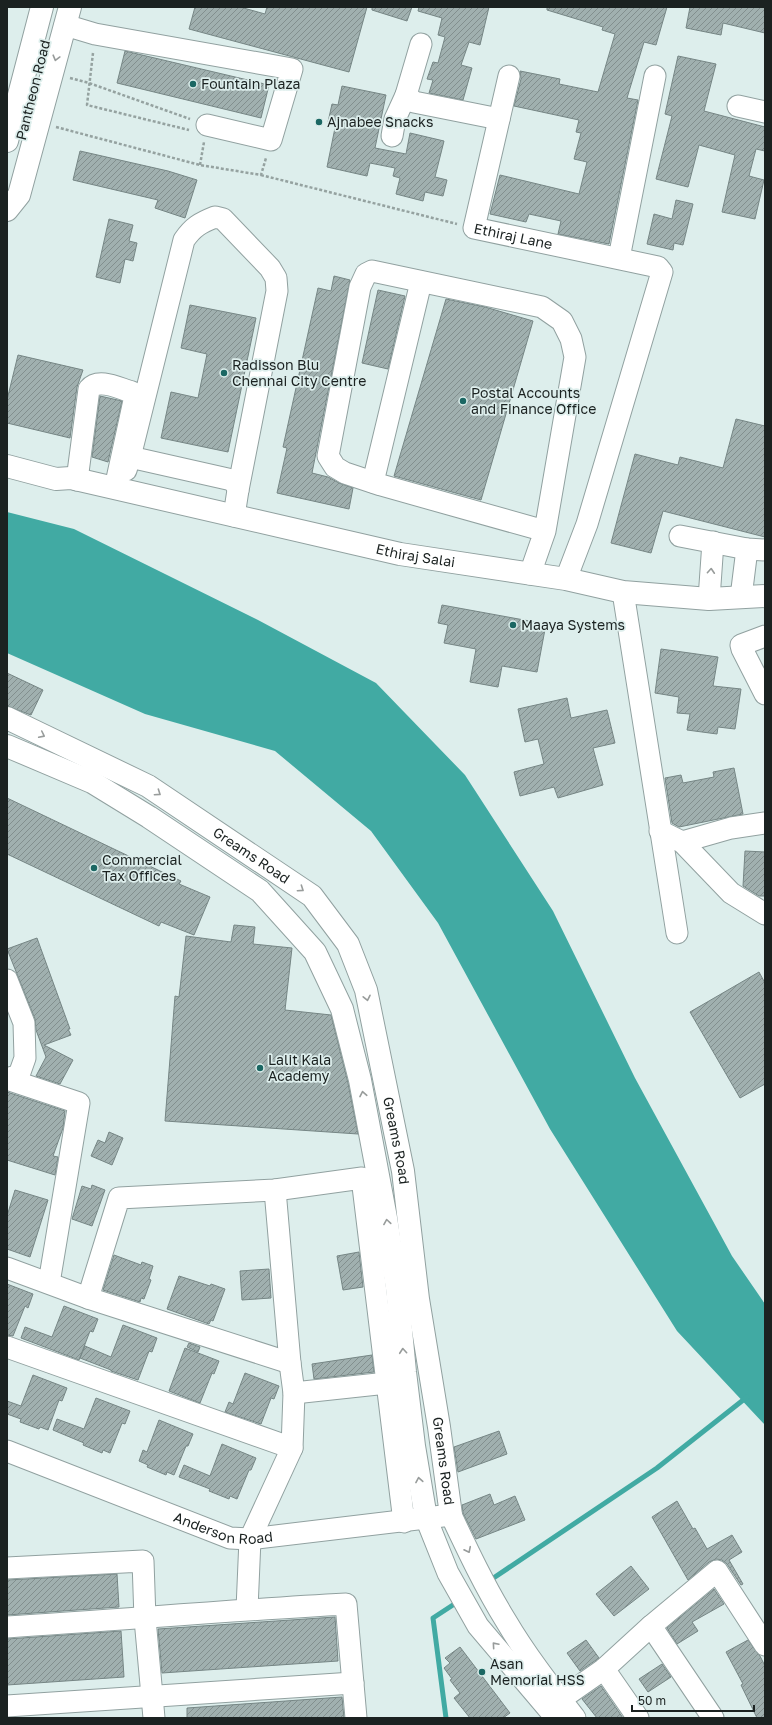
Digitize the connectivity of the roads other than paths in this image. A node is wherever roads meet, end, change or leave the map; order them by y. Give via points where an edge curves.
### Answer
1 (31, 7) edge
2 (42, 7) edge
3 (64, 13) edge
4 (421, 44) dead end
5 (509, 76) dead end
6 (655, 76) dead end
7 (406, 95) junction
8 (7, 102) edge
9 (738, 106) dead end
10 (765, 112) edge
11 (499, 119) junction
12 (206, 130) road end
13 (392, 136) dead end
14 (7, 141) edge
15 (7, 196) edge
16 (7, 210) edge
17 (619, 258) junction
18 (421, 282) junction
19 (7, 456) edge
20 (130, 457) junction
21 (7, 466) edge
22 (74, 479) junction
23 (373, 482) junction
24 (118, 489) junction
25 (238, 490) junction
26 (234, 516) junction
27 (545, 531) junction
28 (680, 536) dead end
29 (713, 542) junction
30 (756, 549) edge
31 (530, 574) junction
32 (566, 579) junction
33 (624, 592) junction
34 (741, 598) junction
35 (709, 599) junction
36 (764, 601) edge
37 (765, 636) edge
38 (765, 694) edge
39 (7, 718) edge
40 (7, 746) edge
41 (765, 823) edge
42 (660, 830) junction
43 (682, 842) junction
44 (765, 914) edge
45 (677, 933) dead end
46 (7, 980) edge
47 (7, 1079) edge
48 (275, 1190) junction
49 (7, 1268) edge
50 (49, 1283) junction
51 (88, 1298) junction
52 (7, 1347) edge
53 (290, 1363) junction
54 (387, 1382) junction
55 (294, 1393) junction
56 (292, 1448) junction
57 (7, 1451) edge
58 (451, 1515) junction
59 (426, 1518) junction
60 (404, 1522) junction
61 (250, 1539) junction
62 (7, 1568) edge
63 (247, 1609) junction
64 (145, 1619) junction
65 (651, 1626) junction
66 (7, 1627) edge
67 (765, 1645) edge
68 (604, 1669) junction
69 (353, 1683) junction
70 (152, 1696) junction
71 (549, 1705) edge
72 (7, 1706) edge
73 (154, 1718) edge
74 (356, 1718) edge
75 (575, 1718) edge
76 (638, 1718) edge
77 (713, 1718) edge

1 - 8 main road
2 - 14 main road
3 - 12 street via 96,34 292,69 271,140
3 - 15 main road, Pantheon Road via 30,99
3 -> 16 main road via 18,195
4 - 7 street
5 - 11 street, Ethiraj Lane
6 - 17 street
7 - 11 street via 414,102
7 - 13 street via 395,119
9 - 10 street
11 - 17 street, Ethiraj Lane via 474,228
17 - 32 street, Ethiraj Lane via 658,267 662,272 587,524
18 - 23 street
18 - 23 street via 372,271 366,274 360,288 328,456 334,467
18 - 27 street via 542,307 562,321 575,357
19 - 22 main road, Ethiraj Salai via 60,469
20 - 24 street
20 - 25 street via 232,480
20 - 25 street via 184,240 192,229 215,217 223,219 270,268 276,278 277,291
21 - 22 main road, Ethiraj Salai via 56,479
22 - 24 main road, Ethiraj Salai
22 - 24 street via 89,388 99,383 132,392 135,396
23 - 27 street
24 - 26 main road, Ethiraj Salai
25 - 26 street
26 - 31 main road, Ethiraj Salai via 400,554
27 - 31 street
28 - 29 street
29 - 30 street
35 -> 29 street
30 - 34 street
31 - 32 main road, Ethiraj Salai
32 - 33 main road, Ethiraj Salai
33 - 35 main road, Ethiraj Salai
33 - 42 street
34 - 35 main road, Ethiraj Salai
34 - 36 main road, Ethiraj Salai
37 - 38 street via 741,645
39 -> 58 main road, Greams Road via 148,786 312,896 348,944 366,990 403,1171 418,1299
59 -> 40 main road, Greams Road via 406,1387 397,1288 360,1080 342,1009 315,952 260,891 92,782
41 - 43 street via 731,828
42 - 43 street
42 - 45 street
43 - 44 street via 731,893
46 - 47 street via 24,1023 25,1058 19,1075
47 - 50 street via 79,1103
48 - 51 street via 118,1198
48 - 53 street
48 - 54 street via 362,1178
49 - 50 street
50 - 51 street
51 - 53 street
52 - 56 street
53 - 55 street
54 - 55 street
54 - 60 street
55 - 56 street
56 - 61 street
57 - 61 street, Anderson Road via 230,1538
58 - 59 street, Anderson Road
58 -> 71 street, Greams Road via 482,1581
59 - 60 street, Anderson Road
71 -> 59 street, Greams Road via 478,1626 448,1573
60 - 61 street, Anderson Road
61 - 63 street
62 - 64 street via 143,1561
63 - 64 street
63 - 69 street via 346,1604
64 - 66 street
64 - 70 street
65 - 67 street via 717,1571
65 - 68 street
65 - 77 street
68 - 71 street
68 - 76 street
69 - 70 street
69 - 74 street
70 - 72 street
70 - 73 street
71 - 75 street, Greams Road

